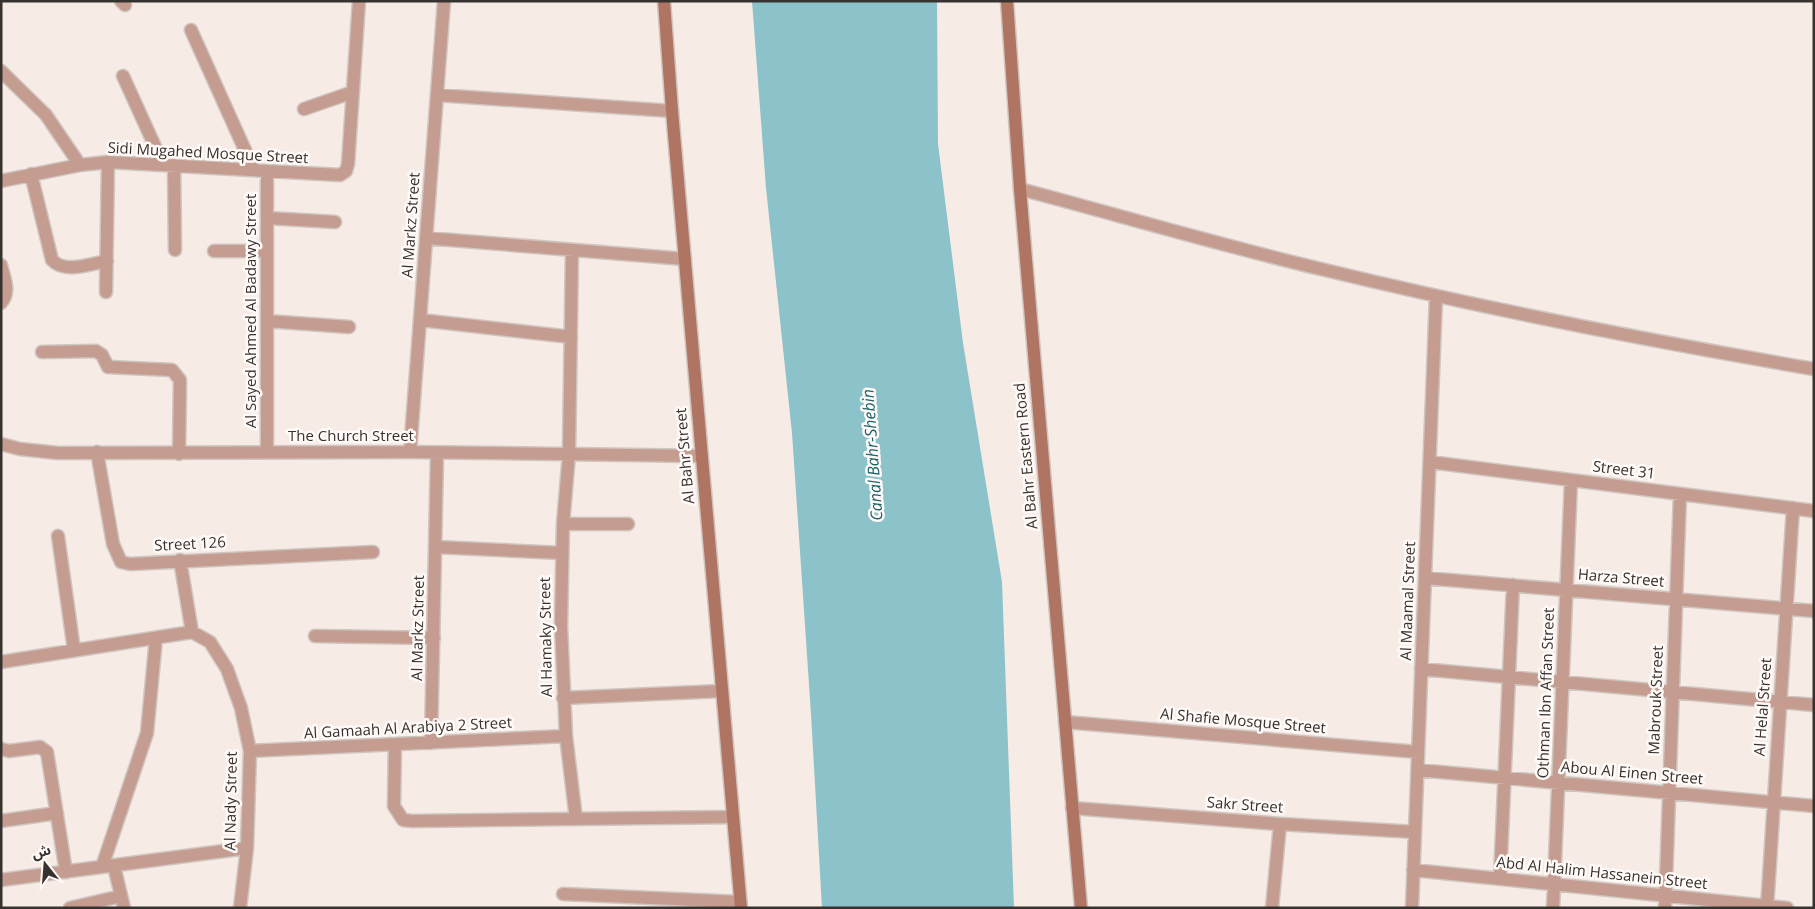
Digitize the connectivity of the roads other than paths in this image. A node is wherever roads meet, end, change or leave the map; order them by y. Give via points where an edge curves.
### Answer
1 (359, 1) edge
2 (444, 1) edge
3 (664, 1) edge
4 (1007, 1) edge
5 (191, 30) dead end
6 (1, 72) edge
7 (123, 76) dead end
8 (353, 92) junction
9 (437, 95) junction
10 (304, 109) dead end
11 (672, 111) junction
12 (108, 162) junction
13 (80, 165) junction
14 (169, 165) junction
15 (260, 170) junction
16 (31, 174) junction
17 (1, 181) edge
18 (1020, 189) junction
19 (267, 218) junction
20 (335, 222) dead end
21 (426, 238) junction
22 (175, 250) dead end
23 (572, 250) junction
24 (214, 251) dead end
25 (268, 251) junction
26 (685, 259) junction
27 (106, 261) junction
28 (1, 265) edge
29 (106, 292) dead end
30 (1436, 296) junction
31 (1, 303) edge
32 (420, 320) junction
33 (267, 321) junction
34 (349, 327) dead end
35 (571, 337) junction
36 (42, 352) dead end
37 (1814, 369) edge
38 (1, 444) edge
39 (97, 452) junction
40 (267, 452) junction
41 (410, 452) junction
42 (179, 454) junction
43 (437, 454) junction
44 (569, 454) junction
45 (701, 456) junction
46 (1430, 462) junction
47 (1571, 480) junction
48 (1680, 494) junction
49 (1793, 508) junction
50 (1814, 511) edge
51 (563, 524) junction
52 (628, 524) dead end
53 (58, 536) dead end
54 (436, 547) junction
55 (373, 552) dead end
56 (562, 553) junction
57 (180, 560) junction
58 (1425, 578) junction
59 (1513, 585) junction
60 (1566, 590) junction
61 (1676, 599) junction
62 (1786, 609) junction
63 (1814, 611) edge
64 (192, 632) junction
65 (315, 636) dead end
66 (156, 638) junction
67 (434, 638) junction
68 (74, 650) junction
69 (1, 662) edge
70 (1422, 669) junction
71 (1509, 677) junction
72 (1563, 682) junction
73 (722, 691) junction
74 (1673, 692) junction
75 (564, 698) junction
76 (1780, 702) junction
77 (1814, 705) edge
78 (1064, 722) junction
79 (566, 736) junction
80 (431, 743) junction
81 (395, 745) junction
82 (1, 749) edge
83 (250, 751) junction
84 (1418, 752) junction
85 (1418, 770) junction
86 (1504, 778) junction
87 (1558, 783) junction
88 (1669, 793) junction
89 (1774, 802) junction
90 (1814, 806) edge
91 (1072, 808) junction
92 (57, 814) junction
93 (733, 817) junction
94 (576, 819) junction
95 (1, 821) edge
96 (1280, 824) junction
97 (1415, 832) junction
98 (247, 848) junction
99 (108, 866) junction
100 (1413, 870) junction
101 (66, 872) junction
102 (1500, 878) junction
103 (1, 880) edge
104 (1554, 884) junction
105 (563, 894) dead end
106 (122, 902) edge
107 (1665, 902) edge
108 (741, 905) edge
109 (1767, 907) edge
110 (70, 908) edge
111 (240, 908) edge
112 (1081, 908) edge
113 (1272, 908) edge
114 (1412, 908) edge
115 (1553, 908) edge
116 (1787, 908) edge

1 - 8 street
2 - 9 street, Al Markz Street
3 - 11 street, Al Bahr Street
4 - 18 street, Al Bahr Eastern Road
5 - 15 street
6 - 13 street via 46,115
7 - 14 street
8 - 10 street
8 - 15 street, Sidi Mugahed Mosque Street via 346,171 340,175
9 - 11 street
9 - 21 street, Al Markz Street
11 - 26 street, Al Bahr Street
12 - 13 street, Sidi Mugahed Mosque Street
12 - 14 street, Sidi Mugahed Mosque Street
12 - 27 street
13 - 16 street, Sidi Mugahed Mosque Street
14 - 15 street, Sidi Mugahed Mosque Street
14 - 22 street
15 - 19 street, Al Sayed Ahmed Al Badawy Street
16 - 17 street, Sidi Mugahed Mosque Street
16 - 27 street via 52,260 58,266 68,268
18 - 30 street
18 - 78 street, Al Bahr Eastern Road
19 - 20 street
19 - 25 street, Al Sayed Ahmed Al Badawy Street
21 - 23 street
21 - 32 street, Al Markz Street
23 - 26 street
23 - 35 street, Al Hamaky Street
24 - 25 street
25 - 33 street, Al Sayed Ahmed Al Badawy Street
26 - 45 street, Al Bahr Street
27 - 29 street
28 - 31 street via 7,287
30 - 37 street
30 - 46 street, Al Maamal Street
32 - 35 street
32 - 41 street, Al Markz Street
33 - 34 street
33 - 40 street, Al Sayed Ahmed Al Badawy Street
35 - 44 street, Al Hamaky Street
36 - 42 street via 96,351 108,367 172,370 180,380
38 - 39 street, The Church Street via 58,453
39 - 42 street, The Church Street
39 - 57 street, Street 126 via 114,544 121,562
40 - 41 street, The Church Street
40 - 42 street, The Church Street
41 - 43 street, The Church Street
43 - 44 street, The Church Street
43 - 54 street, Al Markz Street
44 - 45 street, The Church Street
44 - 51 street, Al Hamaky Street
45 - 73 street, Al Bahr Street
46 - 47 street, Street 31
46 - 58 street, Al Maamal Street
47 - 48 street, Street 31
47 - 60 street, Othman Ibn Affan Street
48 - 49 street, Street 31
48 - 61 street, Mabrouk Street
49 - 50 street, Street 31
49 - 62 street, Al Helal Street
51 - 52 street
51 - 56 street, Al Hamaky Street
53 - 68 street
54 - 56 street
54 - 67 street, Al Markz Street
55 - 57 street, Street 126
56 - 75 street, Al Hamaky Street
57 - 64 street
58 - 59 street, Harza Street
58 - 70 street, Al Maamal Street
59 - 60 street, Harza Street
59 - 71 street
60 - 61 street, Harza Street
60 - 72 street, Othman Ibn Affan Street
61 - 62 street, Harza Street
61 - 74 street, Mabrouk Street
62 - 63 street, Harza Street
62 - 76 street, Al Helal Street
64 - 66 street
64 - 83 street, Al Nady Street via 210,642 226,669 241,708
65 - 67 street
66 - 68 street
66 - 99 street via 147,733
67 - 80 street, Al Markz Street
68 - 69 street
70 - 71 street
70 - 84 street, Al Maamal Street
71 - 72 street
71 - 86 street
72 - 74 street
72 - 87 street, Othman Ibn Affan Street
73 - 75 street
73 - 93 street, Al Bahr Street
74 - 76 street
74 - 88 street, Mabrouk Street
75 - 79 street, Al Hamaky Street
76 - 77 street
76 - 89 street, Al Helal Street
78 - 84 street, Al Shafie Mosque Street
78 - 91 street, Al Bahr Eastern Road
79 - 80 street, Al Gamaah Al Arabiya 2 Street
79 - 94 street, Al Hamaky Street
80 - 81 street, Al Gamaah Al Arabiya 2 Street
81 - 83 street, Al Gamaah Al Arabiya 2 Street
81 - 94 street via 394,806 403,820
82 - 92 street via 44,748 48,755
83 - 98 street, Al Nady Street
84 - 85 street, Al Maamal Street
85 - 86 street, Abou Al Einen Street
85 - 97 street, Al Maamal Street
86 - 87 street, Abou Al Einen Street
86 - 102 street
87 - 88 street, Abou Al Einen Street
87 - 104 street, Othman Ibn Affan Street
88 - 89 street, Abou Al Einen Street
88 - 107 street, Mabrouk Street
89 - 90 street, Abou Al Einen Street
89 - 109 street, Al Helal Street
91 - 96 street, Sakr Street
91 - 112 street, Al Bahr Eastern Road
92 - 95 street
92 - 101 street
93 - 94 street
93 - 108 street, Al Bahr Street
96 - 97 street, Sakr Street
96 - 113 street
97 - 100 street, Al Maamal Street
98 - 99 street
98 - 111 street, Al Nady Street
99 - 101 street
99 - 106 street
100 - 102 street, Abd Al Halim Hassanein Street
100 - 114 street, Al Maamal Street
101 - 103 street
102 - 104 street, Abd Al Halim Hassanein Street
104 - 107 street, Abd Al Halim Hassanein Street
104 - 115 street, Othman Ibn Affan Street
105 - 108 street
106 - 110 street
107 - 109 street, Abd Al Halim Hassanein Street
109 - 116 street, Abd Al Halim Hassanein Street

